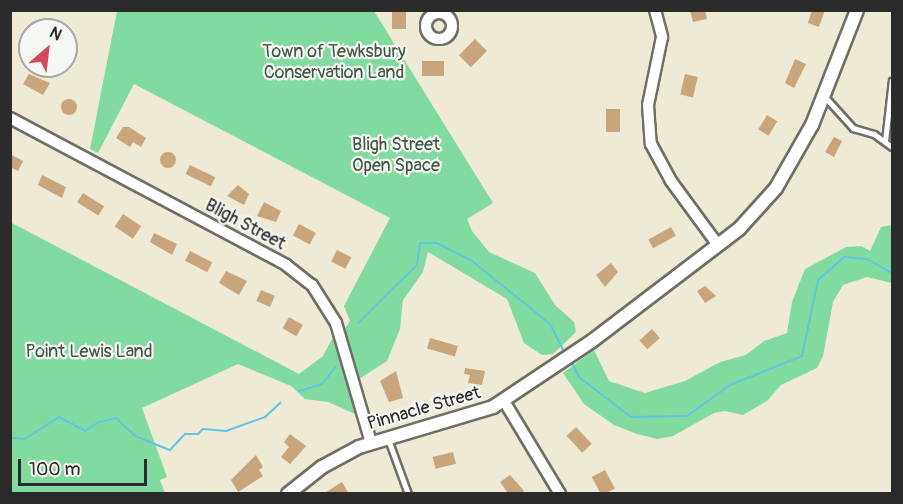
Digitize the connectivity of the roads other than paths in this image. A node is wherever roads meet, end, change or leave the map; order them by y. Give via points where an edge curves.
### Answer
1 (655, 10) edge
2 (857, 10) edge
3 (892, 81) edge
4 (824, 96) junction
5 (10, 118) edge
6 (885, 141) junction
7 (892, 147) edge
8 (718, 245) junction
9 (504, 401) junction
10 (387, 438) junction
11 (371, 443) junction
12 (288, 494) edge
13 (408, 494) edge
14 (560, 494) edge

1 - 8 street via 662,37 648,105 651,144 671,181
2 - 4 street, Pinnacle Street
3 - 6 lane
4 - 6 lane via 853,128
4 - 8 street, Pinnacle Street via 776,188
5 - 11 street, Bligh Street via 286,265 312,285 336,323
6 - 7 lane
8 - 9 street, Pinnacle Street
9 - 10 street, Pinnacle Street
9 - 14 street
10 - 11 street, Pinnacle Street
10 - 13 lane
11 - 12 street, Pinnacle Street via 322,467

